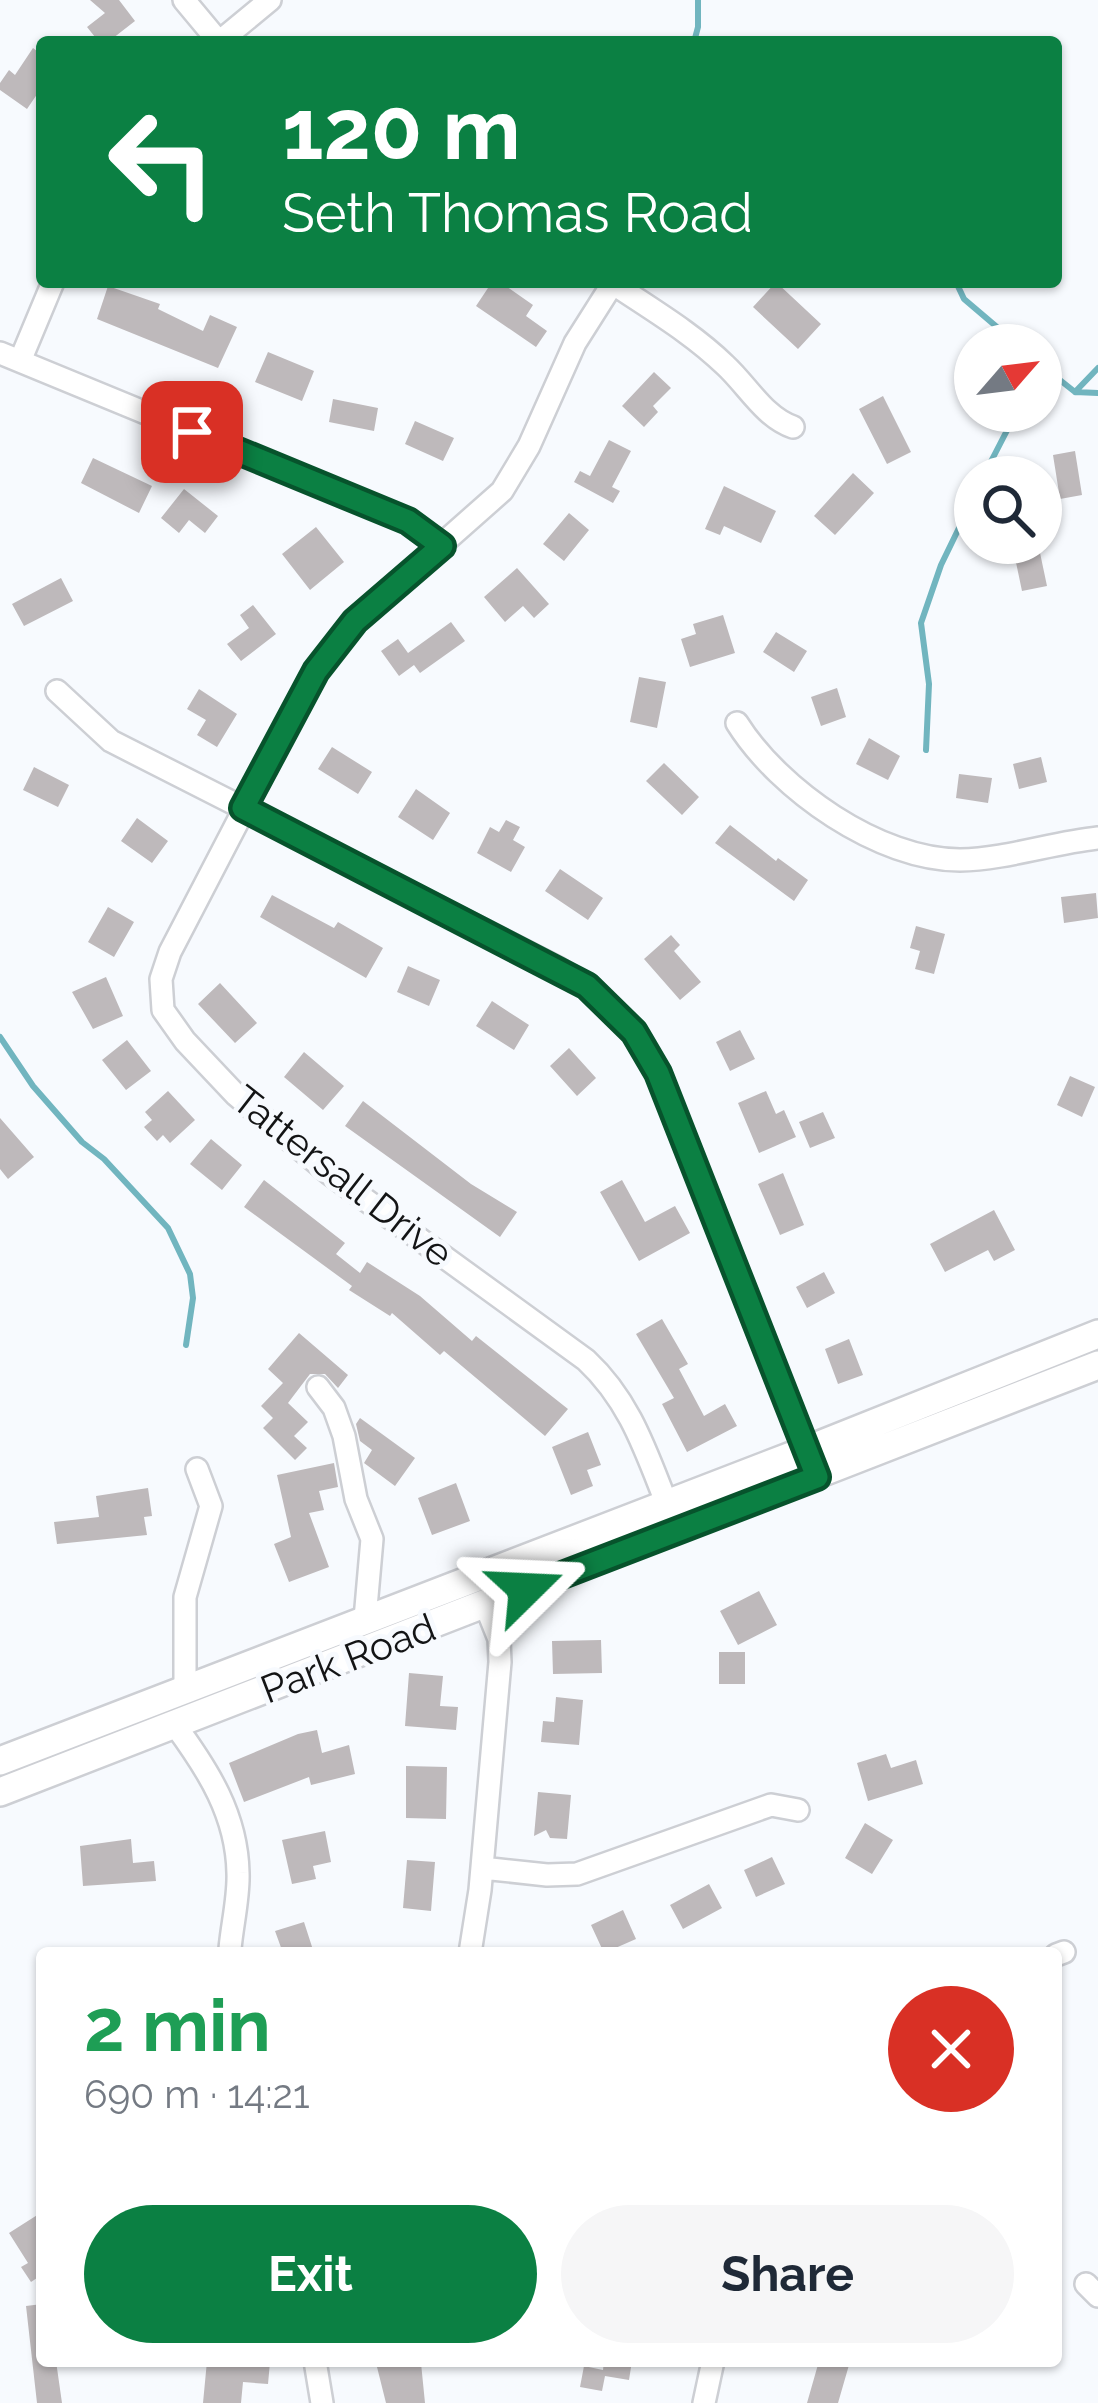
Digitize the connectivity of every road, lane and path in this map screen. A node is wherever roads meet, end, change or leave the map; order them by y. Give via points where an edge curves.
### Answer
1 (184, 0) edge
2 (270, 0) edge
3 (214, 36) edge
4 (226, 36) edge
5 (50, 288) edge
6 (609, 288) edge
7 (620, 288) edge
8 (10, 357) edge
9 (794, 427) dead end
10 (442, 546) junction
11 (57, 691) dead end
12 (737, 723) dead end
13 (243, 808) junction
14 (1098, 838) edge
15 (1098, 1334) edge
16 (1098, 1365) edge
17 (318, 1387) dead end
18 (812, 1464) junction
19 (197, 1469) dead end
20 (666, 1502) junction
21 (485, 1604) junction
22 (365, 1619) junction
23 (185, 1688) junction
24 (175, 1725) junction
25 (0, 1761) edge
26 (0, 1792) edge
27 (798, 1810) dead end
28 (482, 1868) junction
29 (230, 1947) edge
30 (471, 1947) edge
31 (316, 2367) edge
32 (712, 2367) edge
33 (322, 2403) edge
34 (704, 2403) edge

1 - 3 street
2 - 4 street
5 - 8 street
6 - 10 street, Tattersall Drive via 514,474
7 - 9 street via 693,337
8 - 10 street via 408,521
10 - 13 street, Tattersall Drive via 328,654
11 - 13 street via 111,741
12 - 14 street via 762,758 855,830 915,855 963,860
13 - 18 street via 558,968 634,1032 658,1073
13 - 20 street, Tattersall Drive via 170,952 161,979 170,1023 281,1137 608,1380
15 - 18 main road, Park Road
16 - 18 main road, Park Road
17 - 22 street via 334,1408 372,1539
18 - 20 main road, Park Road
18 - 21 main road, Park Road
19 - 23 street via 211,1506 185,1598
20 - 22 main road, Park Road
21 - 24 main road, Park Road
21 - 28 street via 500,1662
22 - 23 main road, Park Road
23 - 25 main road, Park Road
24 - 26 main road, Park Road
24 - 29 street via 230,1819 238,1874
27 - 28 street via 771,1805 577,1874
28 - 30 street
31 - 33 street
32 - 34 street

